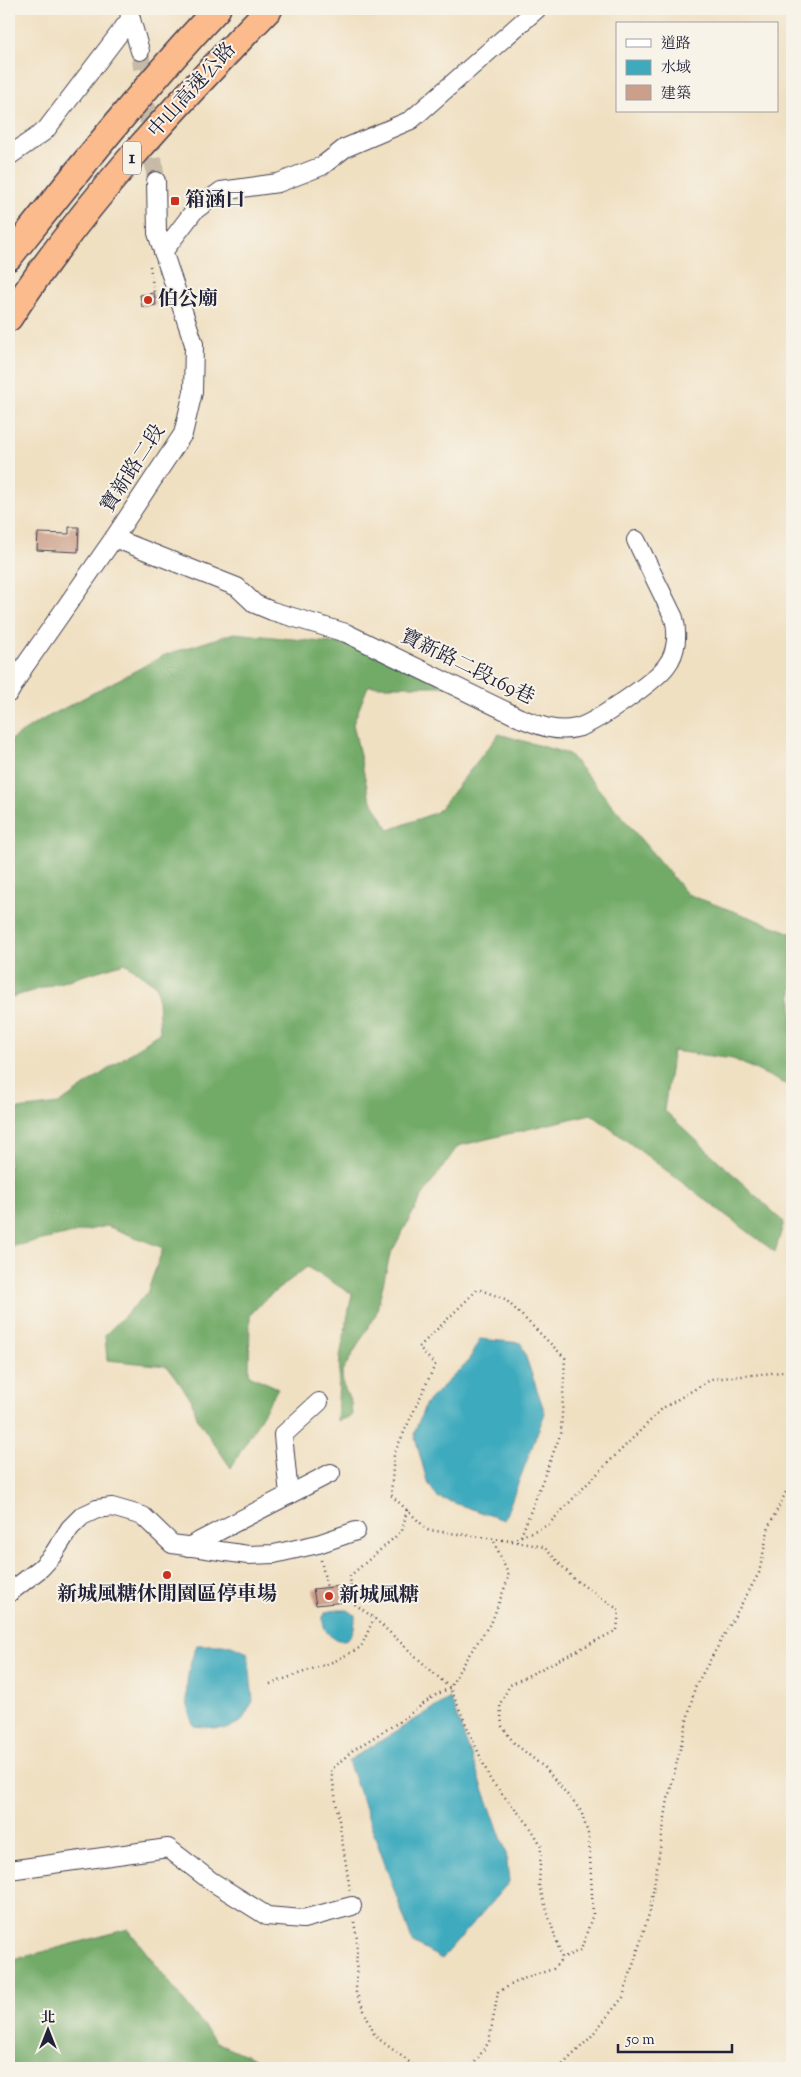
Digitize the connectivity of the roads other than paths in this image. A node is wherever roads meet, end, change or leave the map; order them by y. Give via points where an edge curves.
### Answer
1 (217, 9) edge
2 (269, 9) edge
3 (537, 9) edge
4 (129, 14) edge
5 (140, 51) tunnel mouth
6 (9, 156) edge
7 (156, 181) tunnel mouth
8 (163, 252) junction
9 (9, 257) edge
10 (9, 318) edge
11 (114, 538) junction
12 (636, 540) dead end
13 (9, 693) edge
14 (319, 1402) dead end
15 (331, 1473) dead end
16 (289, 1495) junction
17 (356, 1531) dead end
18 (188, 1547) junction
19 (9, 1593) edge
20 (9, 1870) edge
21 (352, 1906) road end

1 - 9 highway, 中山高速公路 / 1 via 110,131
2 - 10 highway, 中山高速公路 / 1 via 187,94 87,211
3 - 8 street via 411,120 345,148 322,166 278,183 221,191 194,210
4 - 5 street
4 - 6 street via 45,131
7 - 8 street, 寶新路二段 via 156,233
8 - 11 street, 寶新路二段 via 194,344 193,392 183,434
11 - 12 street, 寶新路二段169巷 via 237,587 255,604 272,611 346,633 520,718 550,729 563,730 587,725 648,683 668,665 678,631
11 - 13 street, 寶新路二段
14 - 16 street via 283,1435
15 - 16 street
16 - 18 street
17 - 18 street via 274,1554 248,1555
18 - 19 street via 172,1544 143,1516 112,1507 97,1509 82,1516 52,1556
20 - 21 street via 168,1848 267,1916 303,1919

